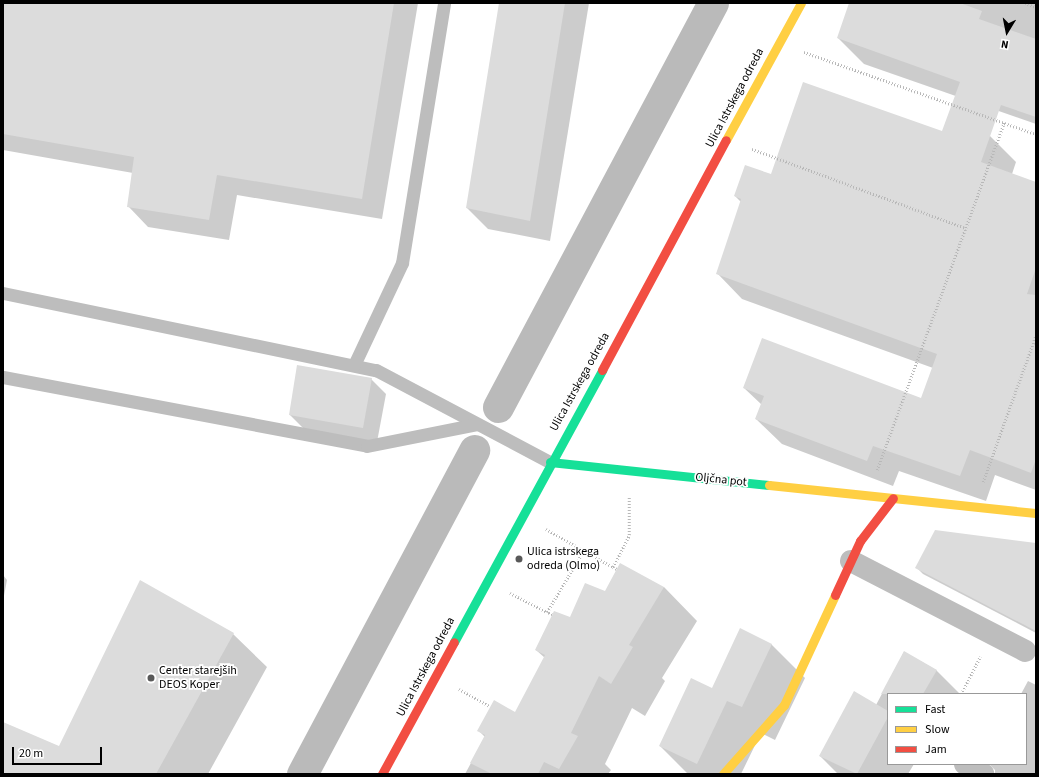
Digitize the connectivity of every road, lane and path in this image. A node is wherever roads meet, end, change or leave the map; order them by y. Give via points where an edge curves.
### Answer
1 (444, 3) edge
2 (801, 3) edge
3 (1025, 3) edge
4 (1036, 7) edge
5 (778, 43) junction
6 (1004, 123) junction
7 (1036, 134) edge
8 (727, 140) junction
9 (966, 228) junction
10 (3, 293) edge
11 (1036, 335) edge
12 (354, 365) junction
13 (3, 377) edge
14 (477, 424) junction
15 (550, 462) junction
16 (634, 470) junction
17 (867, 496) junction
18 (893, 498) junction
19 (974, 508) junction
20 (1036, 513) edge
21 (521, 515) junction
22 (584, 550) junction
23 (851, 561) junction
24 (613, 567) junction
25 (617, 569) dead end
26 (486, 580) junction
27 (547, 612) junction
28 (552, 615) dead end
29 (992, 634) junction
30 (1025, 651) dead end
31 (435, 676) junction
32 (962, 693) edge
33 (490, 706) dead end
34 (967, 765) edge
35 (382, 774) edge
36 (723, 774) edge
37 (983, 774) edge

1 - 12 lane via 402,263
2 - 5 street, Ulica Istrskega odreda
3 - 4 path
5 - 6 path
5 - 8 street, Ulica Istrskega odreda
6 - 7 path
6 - 9 path
8 - 9 path
8 - 15 street, Ulica Istrskega odreda
9 - 17 path
10 - 12 lane
11 - 19 path
12 - 14 lane via 376,370
13 - 14 lane via 368,446
14 - 15 lane
15 - 16 street, Oljčna pot
15 - 21 street, Ulica Istrskega odreda
16 - 17 street, Oljčna pot
16 - 24 path via 628,508 628,535
17 - 18 street, Oljčna pot
18 - 19 street, Oljčna pot
18 - 23 street via 860,541
19 - 20 street, Oljčna pot
21 - 22 path
21 - 26 street, Ulica Istrskega odreda
22 - 24 path
22 - 27 path
23 - 29 street
23 - 36 street via 784,705
24 - 25 path
26 - 27 path
26 - 31 street, Ulica Istrskega odreda
27 - 28 path
29 - 30 street
29 - 32 path
31 - 33 path
31 - 35 street, Ulica Istrskega odreda
34 - 37 street

